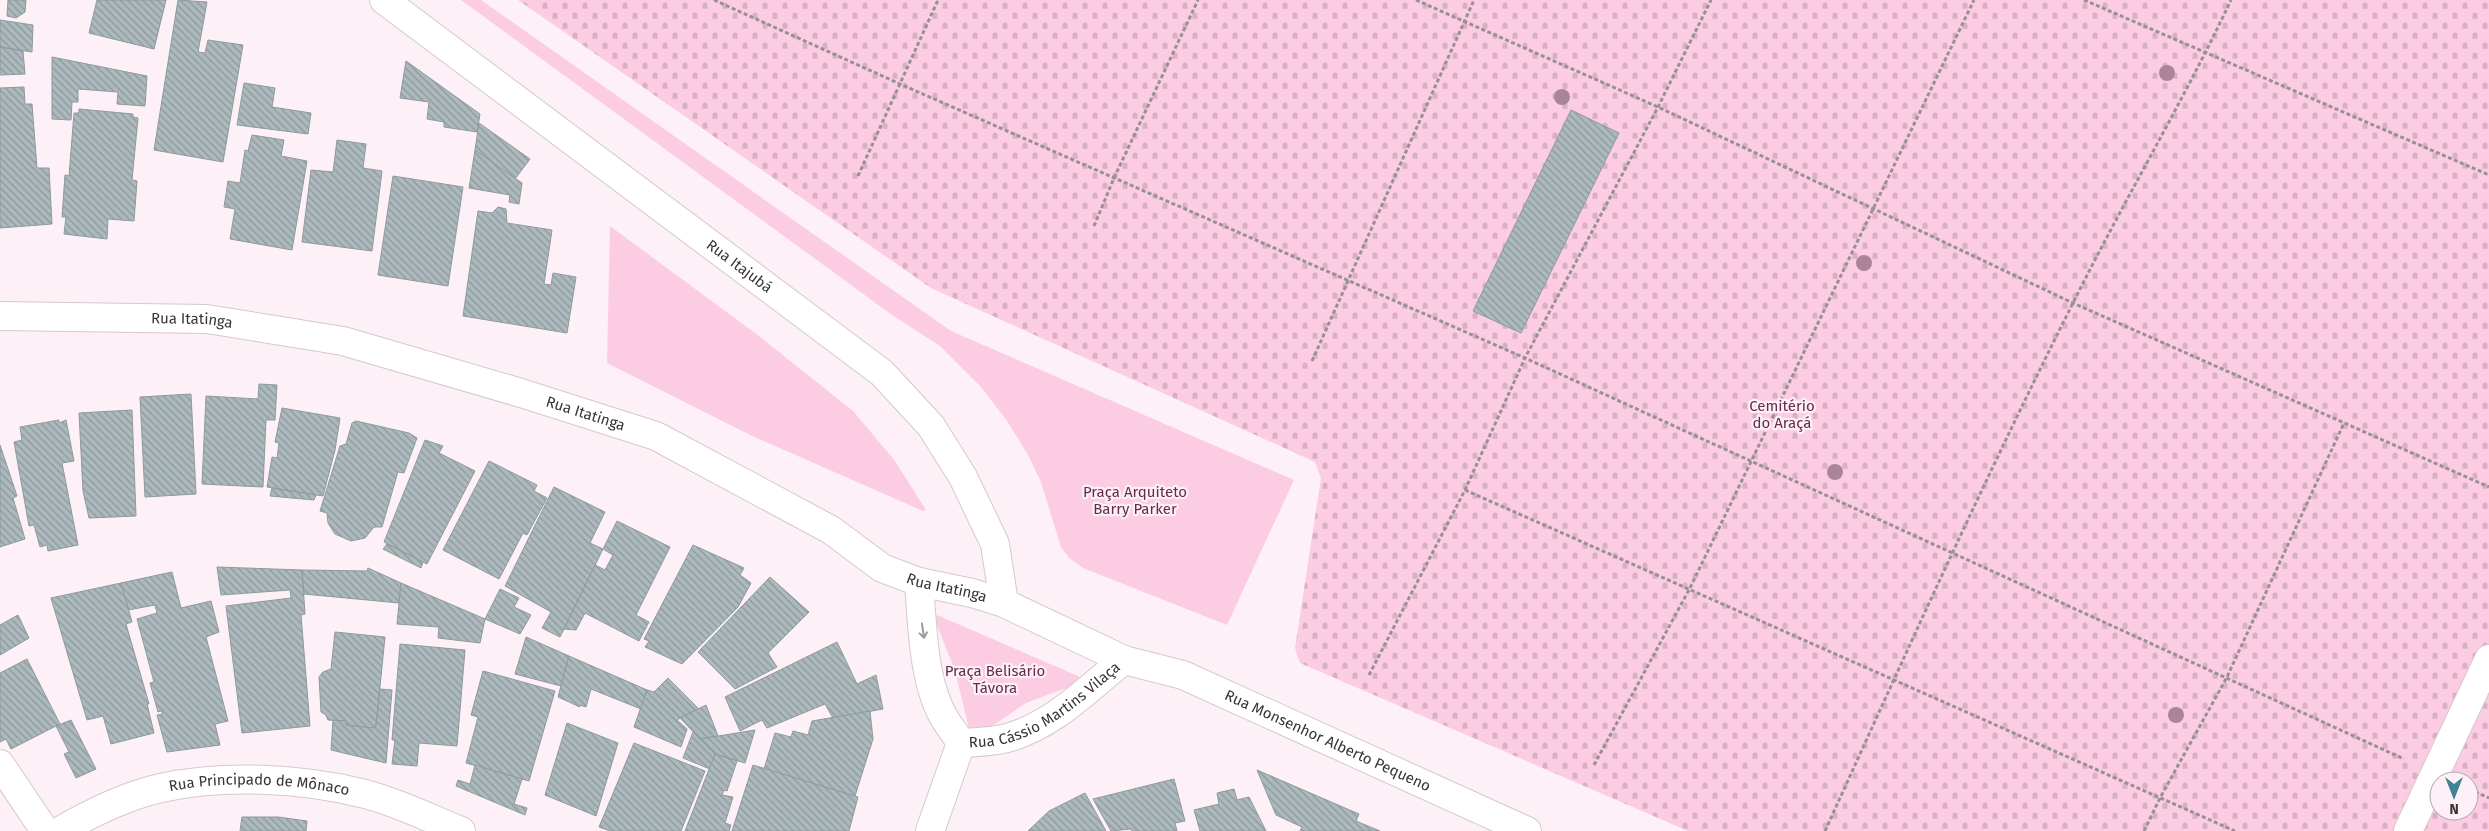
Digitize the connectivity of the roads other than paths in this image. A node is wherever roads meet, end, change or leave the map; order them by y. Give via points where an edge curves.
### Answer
1 (384, 0) edge
2 (0, 316) edge
3 (919, 582) junction
4 (1004, 603) junction
5 (1124, 660) junction
6 (2489, 660) edge
7 (961, 743) junction
8 (0, 764) edge
9 (45, 831) edge
10 (60, 831) edge
11 (460, 831) edge
12 (930, 831) edge
13 (1527, 831) edge
14 (2408, 831) edge

1 - 4 street, Rua Itajubá via 882,374 931,426 963,477 995,544
2 - 3 street, Rua Itatinga via 207,319 352,344 656,436 831,530 882,568
3 - 4 street, Rua Itatinga
3 -> 7 street, Rua Cássio Martins Vilaça via 932,686 941,714
4 - 5 street, Rua Itatinga
5 - 7 street, Rua Cássio Martins Vilaça via 1080,698 1024,733 1005,739
5 - 13 street, Rua Monsenhor Alberto Pequeno via 1183,675
6 - 14 street
7 - 12 street, Rua Cássio Martins Vilaça
8 - 9 street
10 - 11 street, Rua Principado de Mônaco via 97,810 160,788 222,780 301,782 365,794

